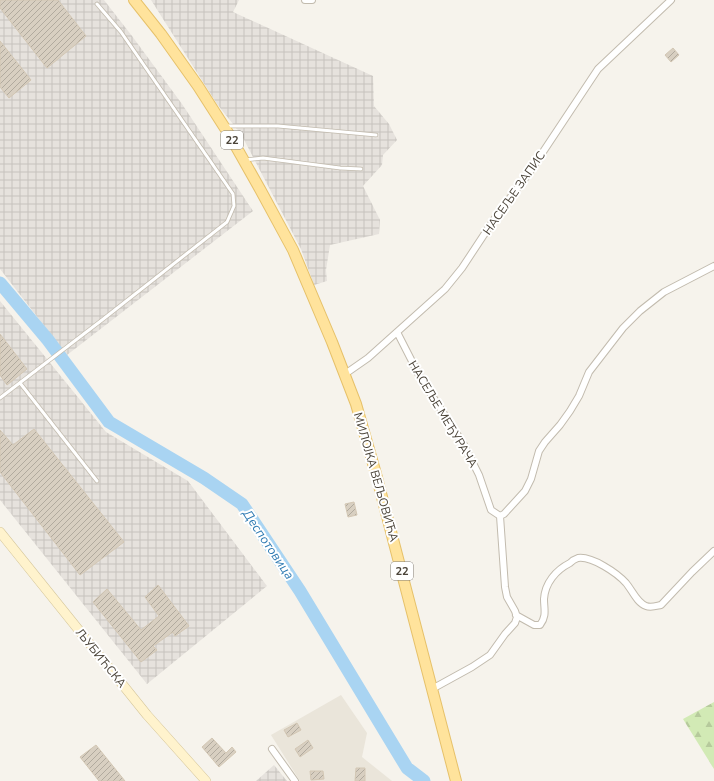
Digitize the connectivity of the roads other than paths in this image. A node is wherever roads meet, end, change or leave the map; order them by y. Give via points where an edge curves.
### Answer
1 (134, 0) edge
2 (305, 0) edge
3 (312, 0) edge
4 (671, 0) edge
5 (97, 4) dead end
6 (224, 126) junction
7 (376, 135) dead end
8 (243, 161) junction
9 (360, 169) dead end
10 (714, 266) edge
11 (397, 332) junction
12 (345, 374) junction
13 (20, 383) junction
14 (0, 398) edge
15 (97, 481) dead end
16 (500, 516) junction
17 (0, 532) edge
18 (714, 551) edge
19 (516, 615) junction
20 (432, 689) junction
21 (272, 749) dead end
22 (206, 781) edge
23 (295, 781) edge
24 (456, 781) edge

1 - 6 main road, МИЛОЈКА ВЕЉОВИЋА / 22 via 180,60
2 - 3 street
4 - 11 street, НАСЕЉЕ ЗАПИС via 598,69 462,268 445,289
5 - 13 lane via 121,32 228,188 234,206 227,222
6 - 7 lane via 278,126
6 - 8 main road, МИЛОЈКА ВЕЉОВИЋА / 22
8 - 9 lane via 263,158
8 - 12 main road, МИЛОЈКА ВЕЉОВИЋА / 22 via 290,244
10 - 16 street via 664,292 623,328 588,372 570,411 539,451 525,491
11 - 12 street, НАСЕЉЕ ЗАПИС via 368,358
11 - 16 street, НАСЕЉЕ МЕЂУРАЧА via 420,377 464,445 479,475 491,510
12 - 20 main road, МИЛОЈКА ВЕЉОВИЋА / 22 via 376,474
13 - 14 lane
13 - 15 lane
16 - 19 street via 505,587
17 - 22 street, ЉУБИЋСКА via 147,715
18 - 19 street via 661,604 654,607 642,604 626,583 605,568 591,560 578,558 553,575 544,597 545,614 540,625 534,625
19 - 20 street via 515,623 490,655
20 - 24 main road, МИЛОЈКА ВЕЉОВИЋА / 22
21 - 23 street

